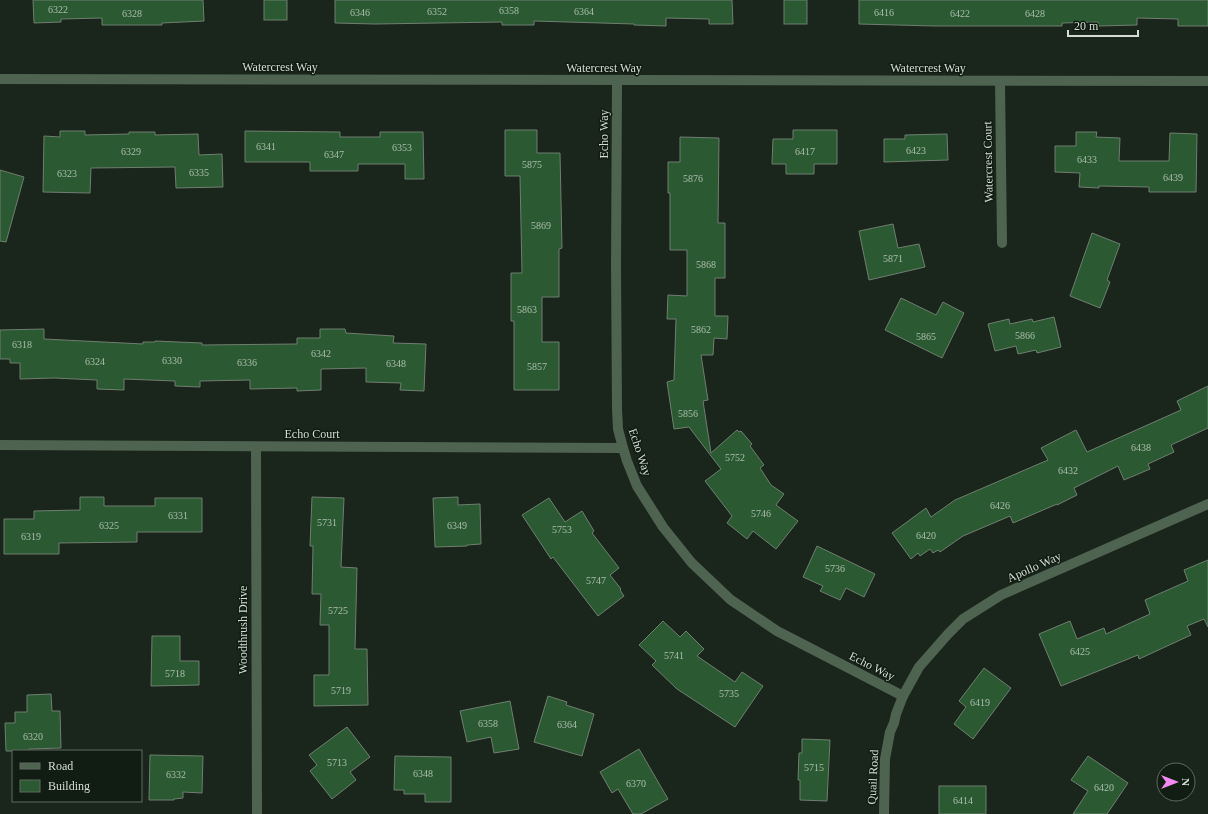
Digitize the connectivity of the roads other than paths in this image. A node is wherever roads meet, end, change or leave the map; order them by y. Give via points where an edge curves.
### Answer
1 (0, 79) edge
2 (618, 81) junction
3 (1000, 81) junction
4 (1208, 81) edge
5 (1002, 243) dead end
6 (0, 446) edge
7 (256, 447) junction
8 (623, 448) junction
9 (1208, 504) edge
10 (903, 696) junction
11 (257, 814) edge
12 (884, 814) edge

1 - 2 street, Watercrest Way
2 - 3 street, Watercrest Way
2 - 8 street, Echo Way via 617,409 618,429
3 - 4 street, Watercrest Way
3 - 5 street, Watercrest Court
6 - 7 street, Echo Court
7 - 8 street, Echo Court
7 - 11 street, Woodthrush Drive
8 - 10 street, Echo Way via 637,486 663,527 691,562 731,600 777,631
9 - 10 street, Apollo Way via 1001,595 972,612 940,641 919,667
10 - 12 street, Quail Road via 890,732 885,759

